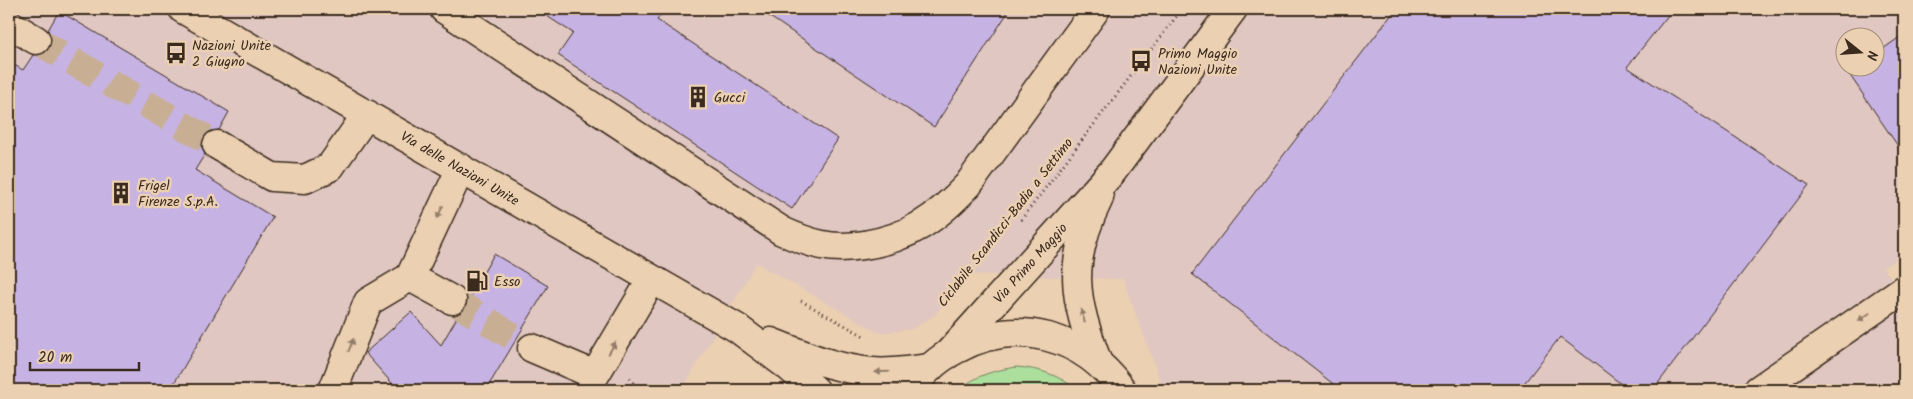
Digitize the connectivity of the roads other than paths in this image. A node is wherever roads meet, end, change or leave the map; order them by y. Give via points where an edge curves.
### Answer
1 (182, 9) edge
2 (444, 9) edge
3 (1096, 9) edge
4 (1233, 9) edge
5 (9, 24) edge
6 (36, 40) tunnel mouth
7 (367, 114) junction
8 (217, 145) tunnel mouth
9 (461, 168) junction
10 (1112, 172) junction
11 (410, 277) junction
12 (652, 279) junction
13 (1904, 289) edge
14 (452, 300) tunnel mouth
15 (737, 328) junction
16 (532, 348) tunnel mouth
17 (939, 361) junction
18 (1098, 362) junction
19 (593, 383) edge
20 (333, 390) edge
21 (815, 390) edge
22 (912, 390) edge
23 (1122, 390) edge
24 (1758, 390) edge

1 - 7 street, Via delle Nazioni Unite
2 - 3 street via 782,231 803,240 837,247 880,242 908,234 951,204 968,186
4 - 10 street, Via Primo Maggio
5 - 6 street
7 - 8 street via 330,167 305,178 272,177
7 - 9 street, Via delle Nazioni Unite
9 -> 11 street
9 - 12 street, Via delle Nazioni Unite
10 - 17 street, Via Primo Maggio
18 -> 10 street, Via Primo Maggio via 1087,334 1076,274 1079,247 1088,220
11 - 14 street
20 -> 11 street via 368,302
12 - 15 street, Via delle Nazioni Unite
19 -> 12 street
13 -> 24 street
17 -> 15 street, Via delle Nazioni Unite via 897,372 873,373 835,366
15 - 21 street, Via delle Nazioni Unite
16 - 19 street
17 - 18 street via 974,340 1002,333 1060,340
17 - 22 street, Via Primo Maggio
18 - 23 street

